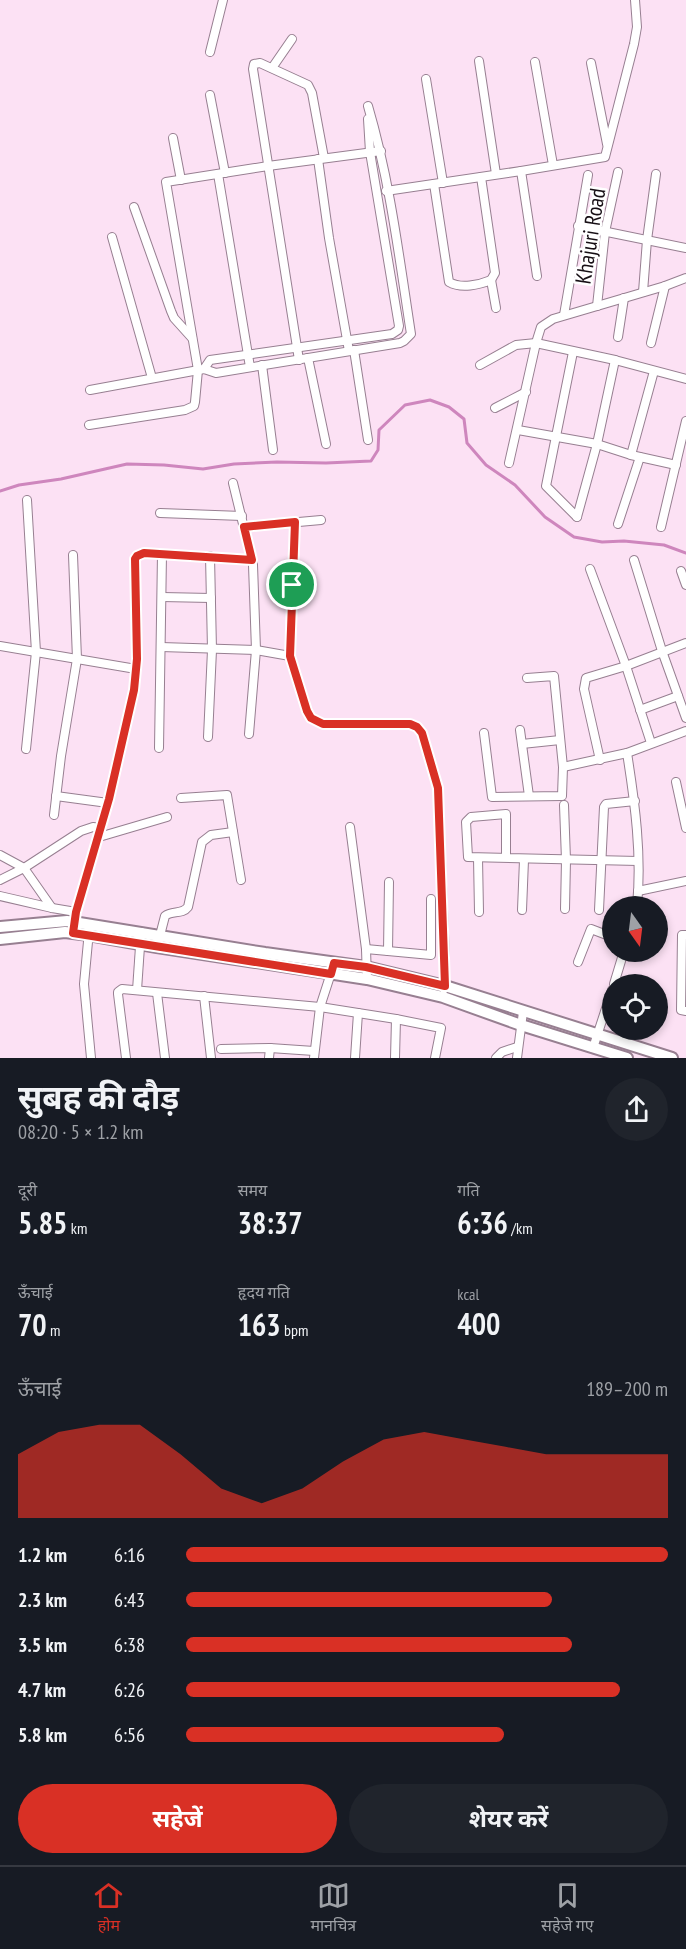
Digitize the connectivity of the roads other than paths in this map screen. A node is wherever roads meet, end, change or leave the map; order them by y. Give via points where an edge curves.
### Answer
1 (223, 0) edge
2 (635, 0) edge
3 (292, 39) dead end
4 (210, 52) dead end
5 (479, 61) dead end
6 (535, 62) dead end
7 (591, 63) dead end
8 (272, 68) junction
9 (426, 79) dead end
10 (210, 95) dead end
11 (173, 138) dead end
12 (608, 147) junction
13 (381, 151) junction
14 (370, 152) junction
15 (321, 158) junction
16 (554, 165) junction
17 (268, 166) junction
18 (521, 171) junction
19 (618, 172) dead end
20 (222, 173) junction
21 (496, 174) junction
22 (656, 174) dead end
23 (588, 175) dead end
24 (481, 177) junction
25 (181, 180) junction
26 (439, 184) junction
27 (389, 191) junction
28 (378, 192) junction
29 (134, 207) dead end
30 (578, 226) junction
31 (605, 232) junction
32 (112, 237) dead end
33 (647, 240) junction
34 (686, 248) edge
35 (537, 276) dead end
36 (686, 278) edge
37 (491, 280) junction
38 (665, 286) junction
39 (643, 292) junction
40 (624, 298) junction
41 (597, 306) junction
42 (496, 308) dead end
43 (564, 315) junction
44 (398, 330) junction
45 (618, 337) dead end
46 (192, 338) junction
47 (409, 338) junction
48 (347, 339) junction
49 (536, 343) junction
50 (651, 343) dead end
51 (296, 347) junction
52 (351, 350) junction
53 (573, 352) junction
54 (248, 354) junction
55 (309, 358) junction
56 (298, 360) junction
57 (615, 360) junction
58 (262, 365) junction
59 (480, 365) dead end
60 (250, 367) junction
61 (201, 370) junction
62 (654, 371) junction
63 (152, 378) junction
64 (686, 379) edge
65 (90, 390) dead end
66 (526, 392) junction
67 (495, 408) dead end
68 (686, 421) edge
69 (89, 425) dead end
70 (518, 430) junction
71 (556, 437) junction
72 (368, 440) dead end
73 (326, 444) dead end
74 (597, 444) junction
75 (273, 450) dead end
76 (631, 455) junction
77 (640, 457) junction
78 (509, 463) dead end
79 (676, 465) junction
80 (233, 483) dead end
81 (27, 500) dead end
82 (160, 513) dead end
83 (242, 516) junction
84 (321, 520) dead end
85 (295, 522) junction
86 (618, 525) dead end
87 (661, 526) dead end
88 (244, 527) junction
89 (162, 554) junction
90 (73, 555) dead end
91 (210, 556) junction
92 (252, 560) junction
93 (634, 560) dead end
94 (590, 569) dead end
95 (681, 571) dead end
96 (686, 585) edge
97 (162, 597) junction
98 (211, 598) junction
99 (686, 643) edge
100 (0, 646) edge
101 (161, 647) junction
102 (212, 650) junction
103 (256, 650) junction
104 (662, 651) junction
105 (36, 652) junction
106 (290, 656) junction
107 (77, 659) junction
108 (626, 666) junction
109 (136, 669) junction
110 (527, 678) dead end
111 (678, 696) junction
112 (640, 710) junction
113 (686, 718) edge
114 (520, 730) dead end
115 (686, 731) edge
116 (249, 734) dead end
117 (484, 734) dead end
118 (208, 737) dead end
119 (560, 740) junction
120 (651, 743) junction
121 (522, 744) junction
122 (26, 748) dead end
123 (159, 748) dead end
124 (627, 753) junction
125 (600, 760) junction
126 (563, 767) junction
127 (676, 782) dead end
128 (56, 796) junction
129 (529, 796) junction
130 (181, 798) dead end
131 (635, 801) junction
132 (108, 804) junction
133 (564, 805) dead end
134 (54, 815) dead end
135 (167, 817) dead end
136 (350, 827) dead end
137 (101, 828) junction
138 (686, 828) edge
139 (233, 832) junction
140 (99, 837) junction
141 (0, 855) edge
142 (478, 858) junction
143 (506, 858) junction
144 (524, 860) junction
145 (566, 860) junction
146 (603, 861) junction
147 (638, 861) junction
148 (24, 868) junction
149 (0, 880) edge
150 (241, 880) dead end
151 (686, 881) edge
152 (389, 882) dead end
153 (638, 891) junction
154 (0, 896) edge
155 (638, 896) edge
156 (431, 899) dead end
157 (52, 908) junction
158 (565, 909) dead end
159 (522, 910) dead end
160 (599, 910) dead end
161 (479, 912) dead end
162 (74, 922) junction
163 (0, 927) edge
164 (89, 929) junction
165 (141, 933) junction
166 (602, 933) edge
167 (159, 935) junction
168 (686, 935) edge
169 (0, 939) edge
170 (141, 944) junction
171 (157, 947) junction
172 (366, 949) junction
173 (388, 951) junction
174 (578, 962) dead end
175 (366, 967) junction
176 (332, 968) junction
177 (366, 979) junction
178 (137, 990) junction
179 (444, 991) junction
180 (157, 993) junction
181 (204, 996) junction
182 (320, 1007) junction
183 (686, 1011) edge
184 (523, 1012) junction
185 (358, 1013) junction
186 (396, 1019) junction
187 (602, 1020) edge
188 (521, 1025) junction
189 (597, 1035) junction
190 (518, 1047) junction
191 (235, 1048) junction
192 (270, 1048) junction
193 (593, 1048) junction
194 (222, 1049) dead end
195 (314, 1054) edge
196 (91, 1058) edge
197 (126, 1058) edge
198 (165, 1058) edge
199 (211, 1058) edge
200 (235, 1058) edge
201 (269, 1058) edge
202 (355, 1058) edge
203 (395, 1058) edge
204 (435, 1058) edge
205 (496, 1058) edge
206 (517, 1058) edge
207 (627, 1058) edge
208 (672, 1058) edge

1 - 4 street
2 - 12 street via 637,27
3 - 8 street
5 - 21 street
6 - 16 street
7 - 12 street
8 - 15 street via 311,89
8 - 17 street via 257,63 253,69
9 - 26 street
10 - 20 street
11 - 25 street
12 - 16 street via 605,157
13 - 14 street
13 - 14 street via 368,106
13 - 27 street
14 - 15 street
14 - 28 street
15 - 17 street
15 - 48 street via 329,238
16 - 18 street
17 - 20 street
17 - 51 street
18 - 21 street
18 - 35 street
19 - 31 street, Khajuri Road
20 - 25 street
20 - 54 street
21 - 24 street
22 - 33 street
23 - 30 street
24 - 26 street
24 - 37 street via 495,273
25 - 46 street via 166,182
26 - 27 street
26 - 37 street via 449,282 458,286
27 - 28 street
27 - 47 street
28 - 44 street
29 - 46 street via 174,318
30 - 31 street
30 - 43 street
31 - 33 street
31 - 41 street, Khajuri Road
32 - 63 street
33 - 34 street
33 - 39 street
36 - 38 street
37 - 42 street
38 - 39 street
38 - 50 street
39 - 40 street
40 - 41 street
40 - 45 street
41 - 43 street
43 - 49 street via 542,327
44 - 47 street
44 - 48 street
46 - 61 street
47 - 52 street via 400,343
48 - 51 street
48 - 52 street
49 - 53 street
49 - 59 street via 516,345
49 - 66 street
51 - 54 street
51 - 56 street
52 - 55 street
52 - 72 street
53 - 57 street
53 - 71 street
54 - 60 street
54 - 61 street via 210,360
55 - 56 street
55 - 73 street
56 - 58 street
57 - 62 street
57 - 74 street
58 - 60 street
58 - 75 street
60 - 61 street via 216,374
61 - 63 street
61 - 69 street via 191,408
62 - 64 street
62 - 76 street
63 - 65 street
66 - 67 street
66 - 70 street
68 - 79 street
70 - 71 street
70 - 78 street
71 - 74 street
71 - 74 street via 546,486 577,517
74 - 76 street
76 - 77 street
77 - 79 street
77 - 86 street
79 - 87 street
80 - 83 street
81 - 105 street
82 - 83 street
83 - 88 street
84 - 85 street
85 - 88 street
85 - 106 street
88 - 92 street
89 - 91 street
89 - 97 street
89 - 109 street via 141,554 135,559
90 - 107 street
91 - 92 street
91 - 98 street
92 - 103 street
93 - 104 street
94 - 108 street
95 - 96 street
97 - 98 street
97 - 101 street
98 - 102 street
99 - 104 street
100 - 105 street
101 - 102 street
101 - 123 street
102 - 103 street
102 - 118 street
103 - 106 street
103 - 116 street
104 - 108 street
104 - 111 street
105 - 107 street
105 - 122 street
106 - 179 street via 307,711 317,721 330,725 410,724 422,733 438,788
107 - 109 street
107 - 128 street
108 - 112 street
108 - 125 street via 586,678 584,689
109 - 132 street
110 - 119 street via 554,676
111 - 112 street
111 - 113 street
112 - 120 street
114 - 121 street
115 - 120 street
117 - 129 street via 492,797
119 - 121 street
119 - 126 street
120 - 124 street
121 - 129 street
124 - 125 street
124 - 131 street
125 - 126 street
126 - 129 street via 562,796
127 - 138 street
128 - 132 street
128 - 134 street
130 - 139 street via 227,795
131 - 146 street via 604,807
131 - 147 street
132 - 137 street
133 - 145 street
135 - 140 street
136 - 172 street
137 - 140 street
137 - 148 street via 81,831
139 - 150 street
139 - 167 street via 205,839 188,907 183,912 166,914
140 - 162 street
141 - 148 street
142 - 143 street
142 - 143 street via 468,857 466,822 471,817 506,814
142 - 161 street
143 - 144 street
144 - 145 street
144 - 159 street
145 - 146 street
145 - 158 street
146 - 147 street
146 - 160 street
147 - 153 street
148 - 149 street
148 - 157 street
151 - 153 street
152 - 173 street
153 - 155 street
154 - 157 street
156 - 173 street via 431,955
157 - 162 street
162 - 163 street
162 - 164 street
162 - 169 street
164 - 165 street
164 - 170 street
164 - 196 street via 84,984
165 - 167 street
165 - 170 street
166 - 174 street via 591,929
167 - 171 street
167 - 176 street
168 - 183 street via 682,935 681,1010
170 - 171 street
170 - 178 street
171 - 176 street
172 - 173 street
172 - 175 street
175 - 176 street
175 - 177 street
175 - 179 street
176 - 177 street
176 - 182 street
177 - 179 street
178 - 180 street
178 - 197 street via 118,992
179 - 184 street
179 - 188 street
180 - 181 street
180 - 198 street
181 - 182 street
181 - 199 street
182 - 185 street
182 - 195 street
184 - 188 street
184 - 189 street
185 - 186 street
185 - 202 street
186 - 203 street
186 - 204 street via 441,1028
187 - 189 street
188 - 190 street
188 - 193 street
189 - 193 street
189 - 208 street
190 - 205 street
190 - 206 street
191 - 192 street
191 - 194 street
191 - 200 street
192 - 195 street
192 - 201 street
193 - 207 street

